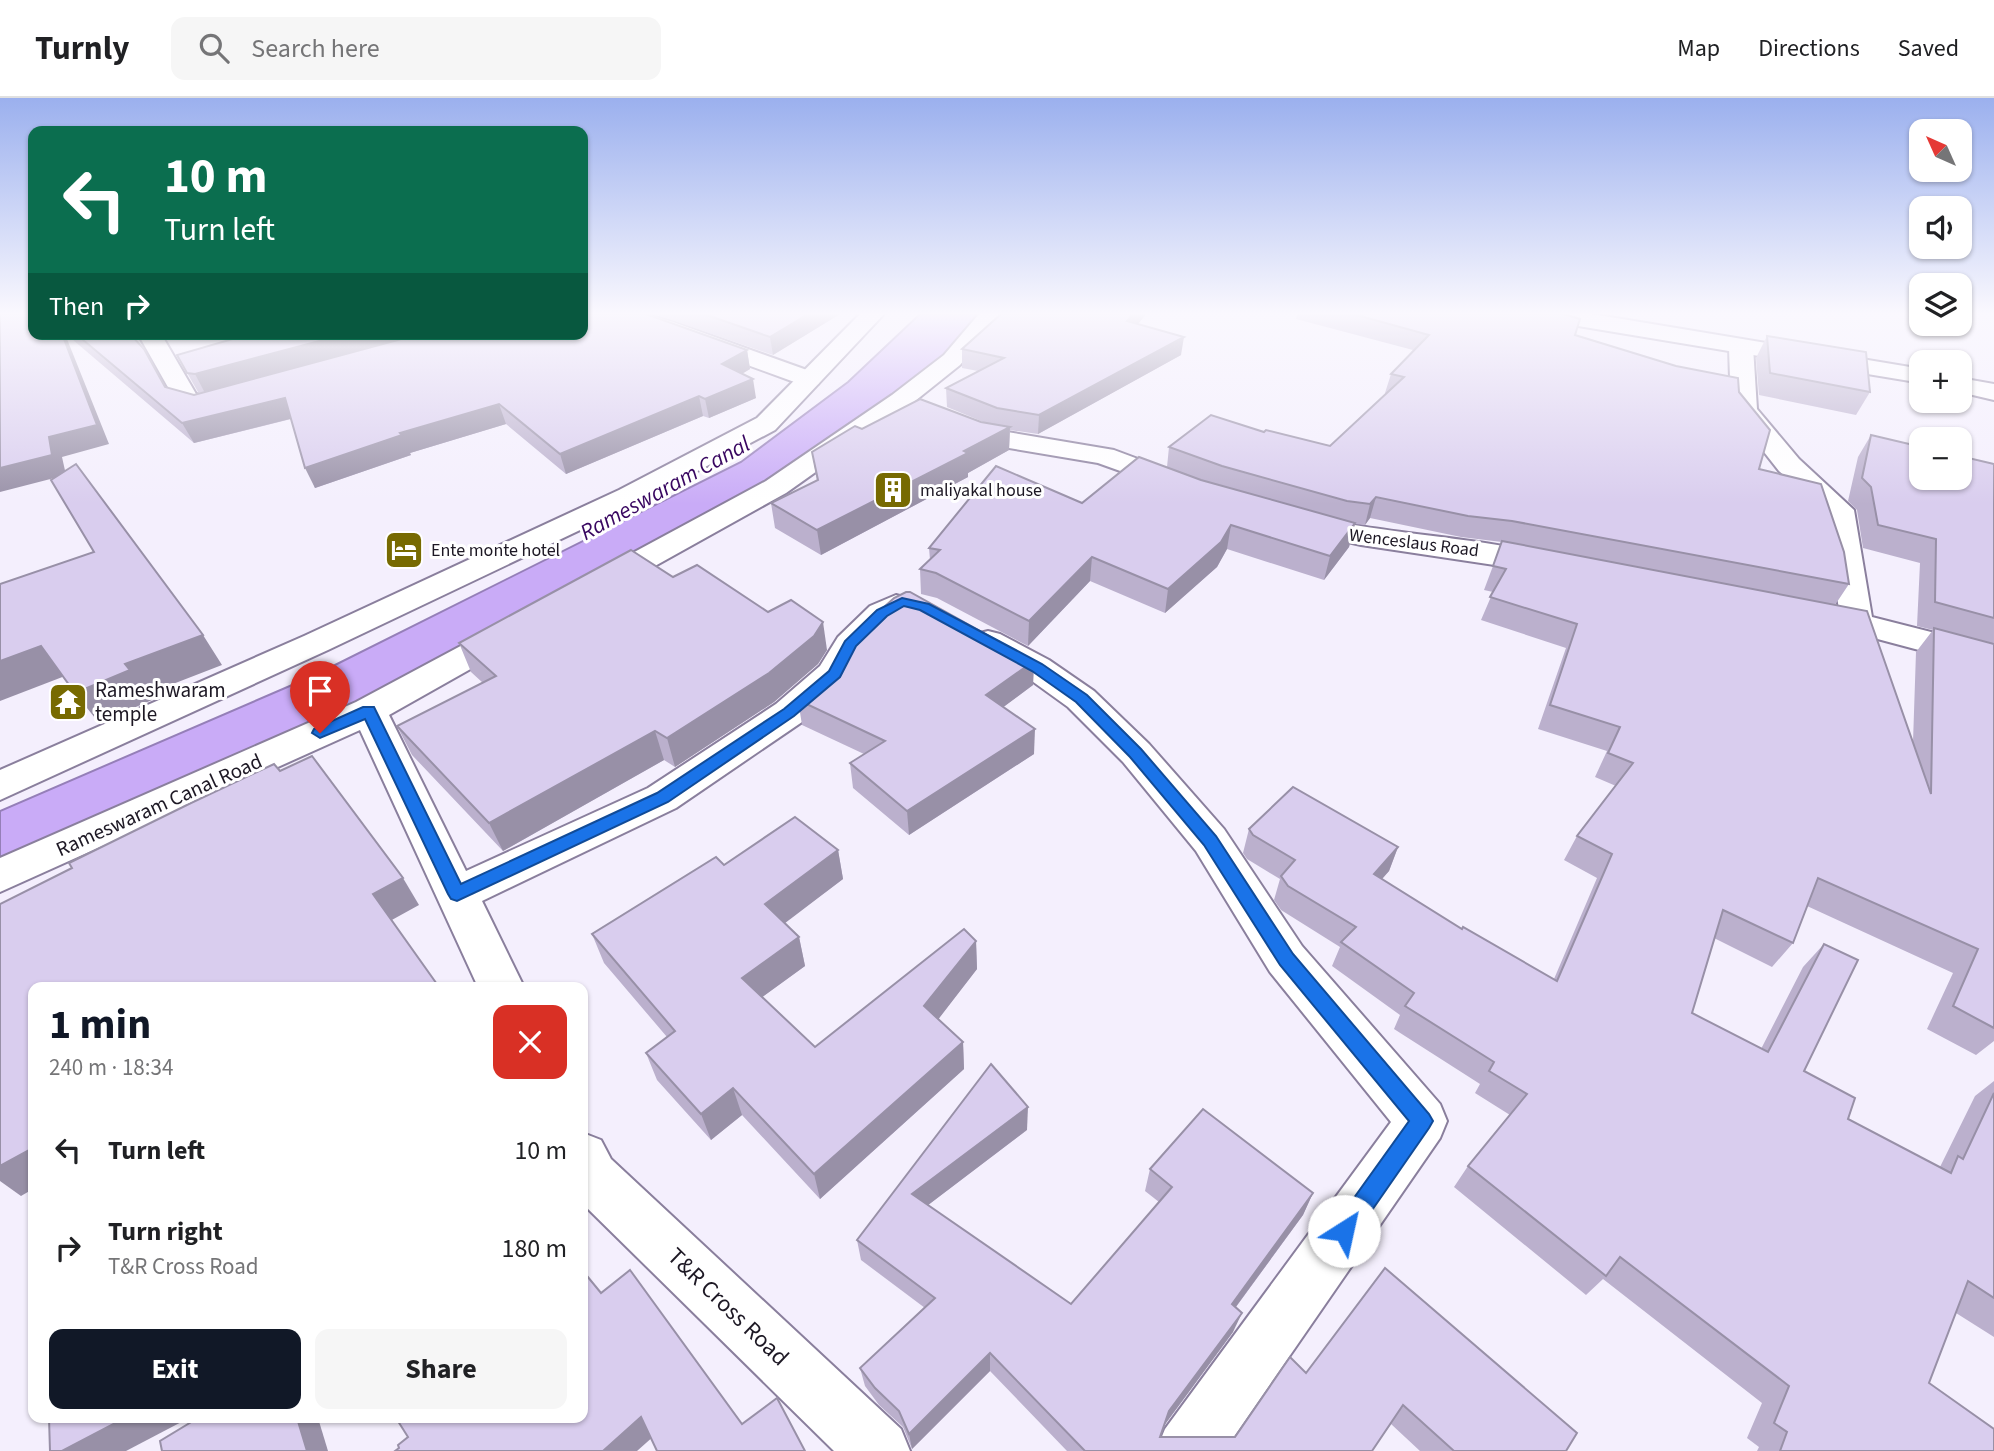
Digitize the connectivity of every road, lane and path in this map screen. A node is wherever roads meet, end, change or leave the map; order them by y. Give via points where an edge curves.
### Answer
1 (174, 377) edge
2 (804, 377) edge
3 (941, 377) edge
4 (1742, 377) edge
5 (809, 379) joint
6 (1972, 387) edge
7 (255, 391) edge
8 (1994, 392) edge
9 (920, 409) junction
10 (1208, 495) edge
11 (1271, 515) edge
12 (1569, 568) edge
13 (567, 601) edge
14 (1793, 612) edge
15 (532, 621) edge
16 (1857, 623) junction
17 (1994, 659) edge
18 (369, 711) junction
19 (0, 786) edge
20 (0, 876) edge
21 (457, 894) junction
22 (499, 982) edge
23 (588, 1169) edge
24 (879, 1451) edge
25 (1187, 1451) edge

1 - 7 street via 187,400 205,404
2 - 5 street
3 - 9 street
4 - 16 street via 1744,410 1789,465 1839,510
5 - 19 street via 766,424 629,496
6 - 8 street
9 - 10 street via 991,437 1104,456
9 - 13 street
11 - 12 street, Wenceslaus Road via 1338,534 1504,554
14 - 16 street
15 - 18 street, Rameswaram Canal Road
16 - 17 street
18 - 20 street, Rameswaram Canal Road
18 - 21 street
21 - 22 street
21 - 25 street via 662,798 789,713 834,673 850,644 882,613 902,602 947,619 1037,668 1081,699 1136,753 1210,840 1286,959 1422,1121
23 - 24 street, T&R Cross Road

